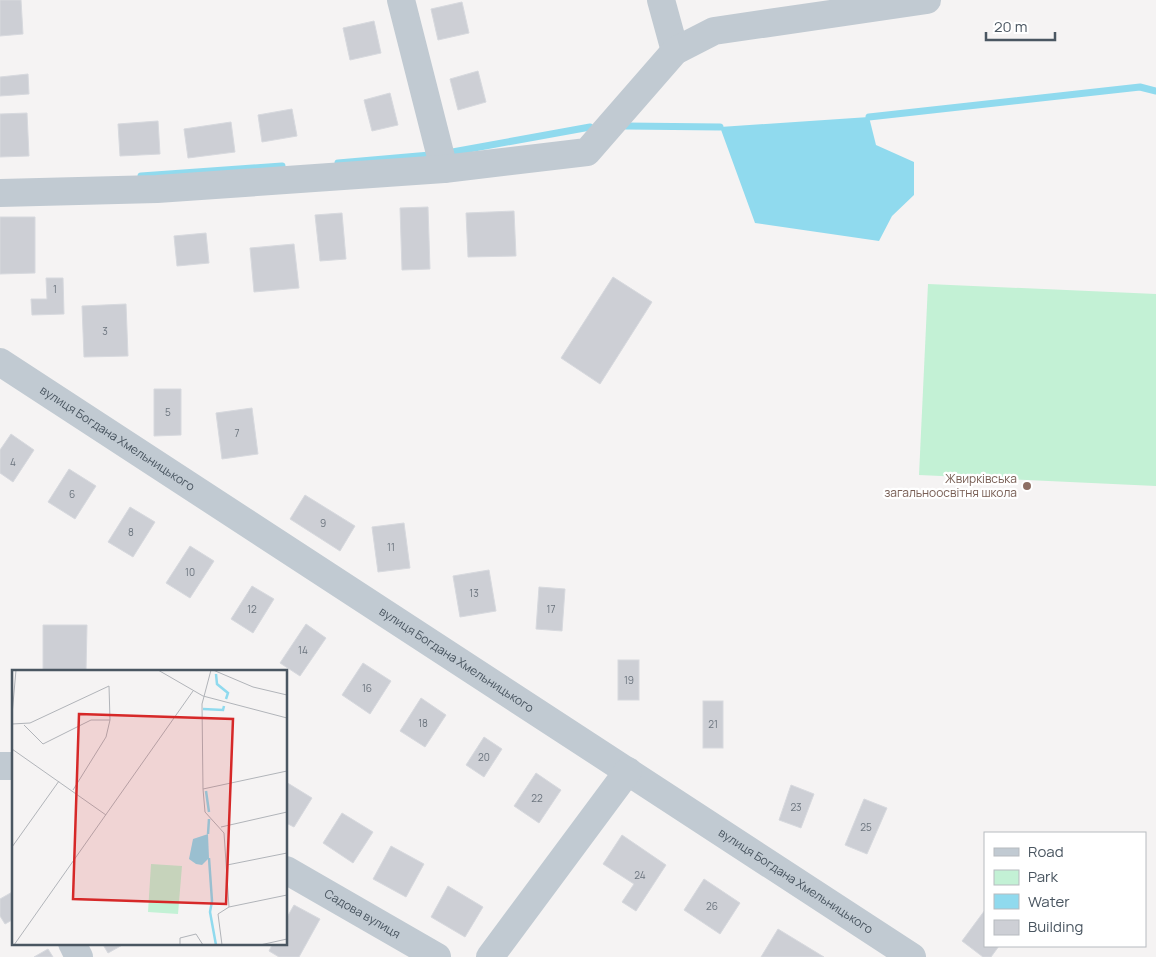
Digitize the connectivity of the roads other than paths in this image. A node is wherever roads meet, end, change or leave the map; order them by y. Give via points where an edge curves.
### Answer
1 (401, 0) edge
2 (661, 0) edge
3 (917, 0) edge
4 (675, 51) junction
5 (444, 169) junction
6 (0, 193) edge
7 (0, 362) edge
8 (628, 771) junction
9 (288, 871) edge
10 (72, 944) edge
11 (79, 957) edge
12 (437, 957) edge
13 (490, 957) edge
14 (912, 957) edge

1 - 5 street
2 - 4 street
3 - 4 street via 714,30
4 - 5 street via 587,152
5 - 6 street via 157,189
7 - 8 street, вулиця Богдана Хмельницького
8 - 13 street
8 - 14 street, вулиця Богдана Хмельницького
9 - 12 street, Садова вулиця
10 - 11 street

